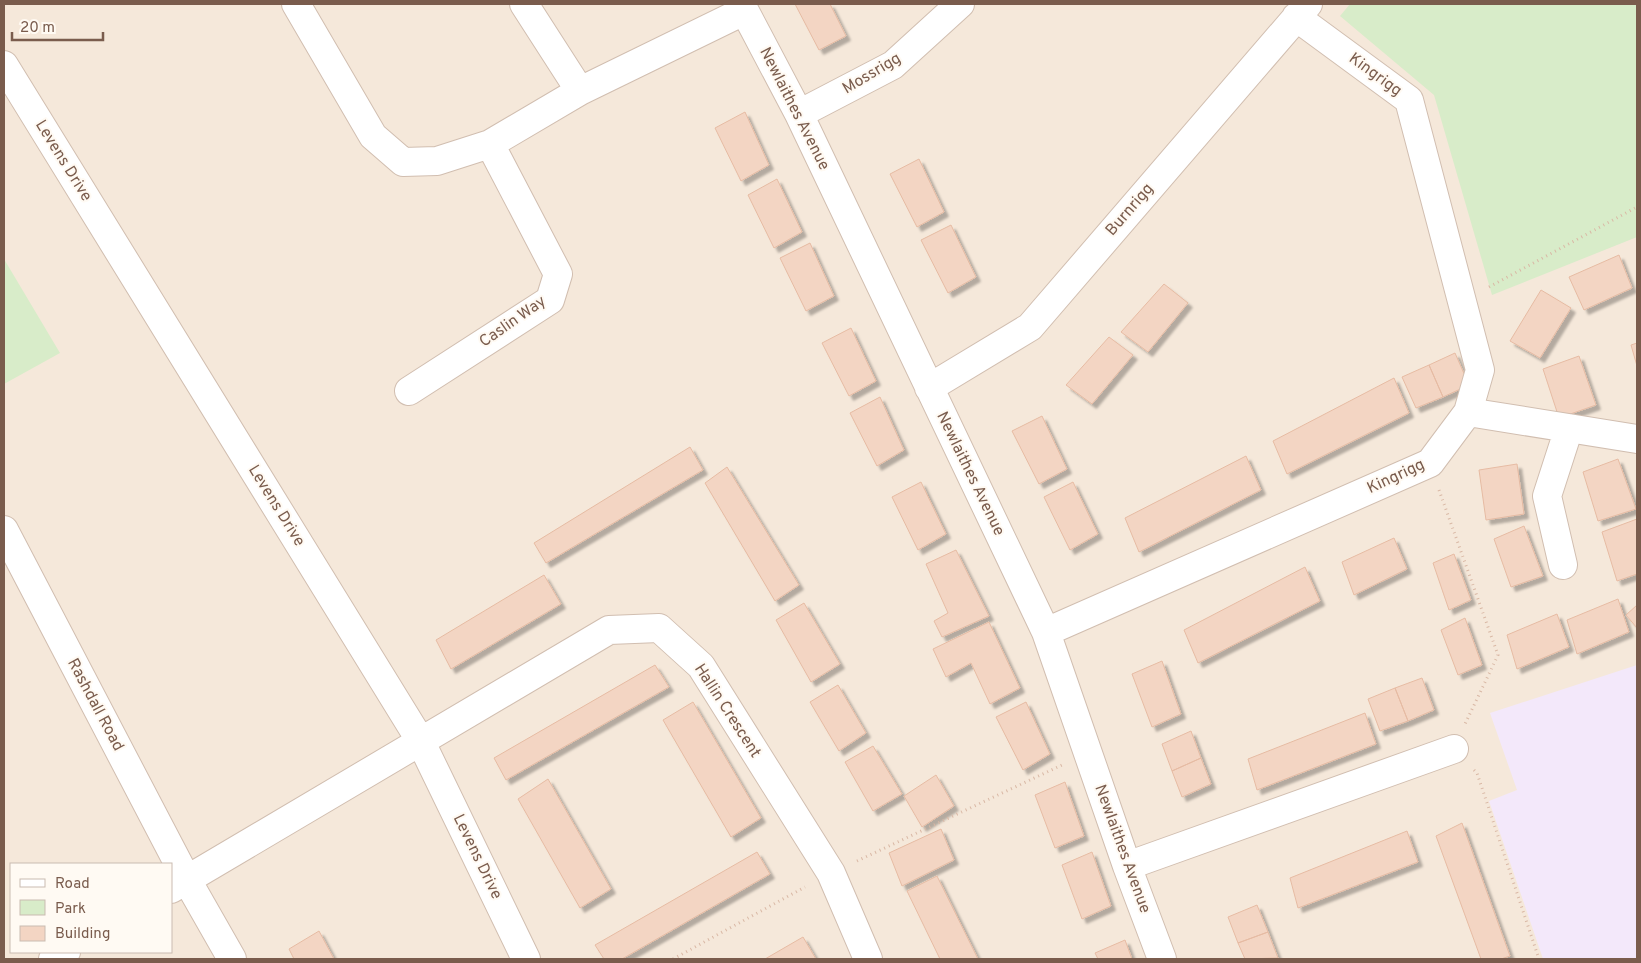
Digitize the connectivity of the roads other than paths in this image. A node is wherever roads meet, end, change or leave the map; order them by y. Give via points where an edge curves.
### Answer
1 (296, 4) edge
2 (524, 4) edge
3 (960, 4) edge
4 (743, 7) edge
5 (1302, 11) edge
6 (4, 65) edge
7 (580, 91) junction
8 (799, 114) junction
9 (490, 144) junction
10 (929, 388) junction
11 (409, 391) dead end
12 (1468, 412) junction
13 (1569, 428) junction
14 (1637, 439) edge
15 (4, 530) edge
16 (1563, 564) dead end
17 (1046, 632) junction
18 (420, 740) junction
19 (1454, 748) road end
20 (169, 863) edge
21 (1127, 866) junction
22 (172, 870) edge
23 (179, 884) edge
24 (64, 953) edge
25 (53, 959) edge
26 (232, 959) edge
27 (526, 959) edge
28 (868, 959) edge
29 (1162, 959) edge

1 - 9 street via 373,136 403,162 437,161
2 - 7 street
3 - 8 street, Mossrigg via 893,64
4 - 7 street
4 - 8 street, Newlaithes Avenue
5 - 10 street, Burnrigg via 1030,327
5 - 12 street, Kingrigg via 1409,100 1480,370
6 - 18 street, Levens Drive
7 - 9 street
8 - 10 street, Newlaithes Avenue
9 - 11 street, Caslin Way via 558,274 550,300
10 - 17 street, Newlaithes Avenue
12 - 13 street
12 - 17 street, Kingrigg via 1430,463
13 - 14 street
13 - 16 street via 1546,496
15 - 20 street, Rashdall Road
17 - 21 street, Newlaithes Avenue
18 - 23 street
18 - 27 street, Levens Drive
18 - 28 street, Hallin Crescent via 609,630 659,628 701,666 831,873
19 - 21 street
21 - 29 street, Newlaithes Avenue
22 - 23 street, Rashdall Road
23 - 26 street, Rashdall Road
24 - 25 street

